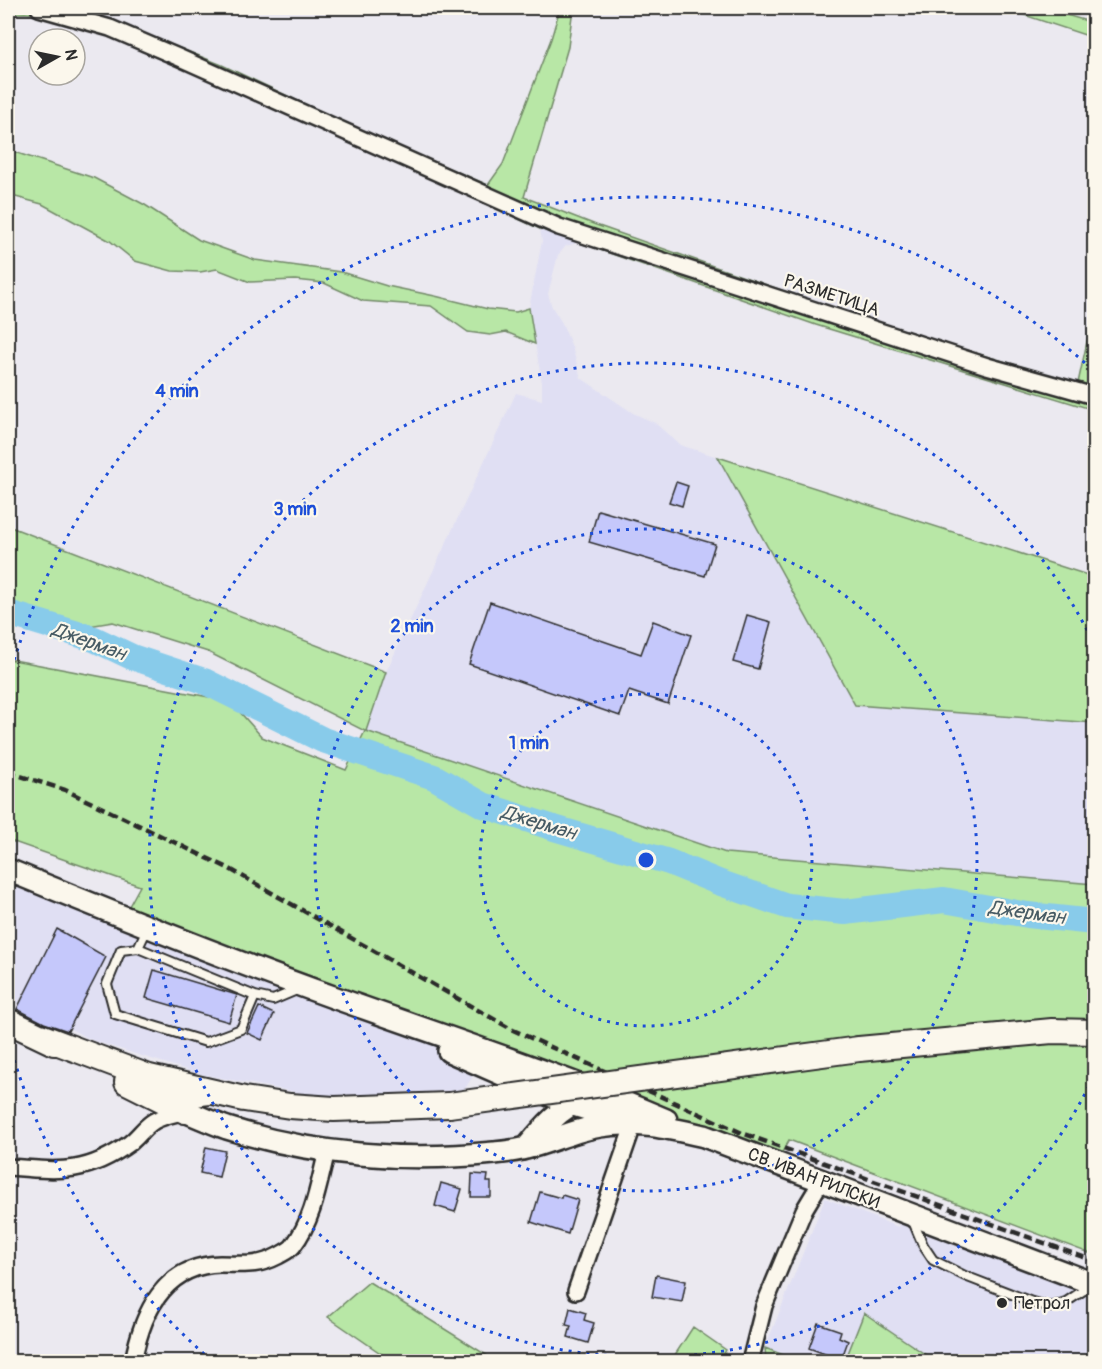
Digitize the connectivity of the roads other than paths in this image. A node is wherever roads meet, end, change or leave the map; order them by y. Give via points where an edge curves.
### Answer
1 (39, 8) edge
2 (1089, 394) edge
3 (8, 870) edge
4 (147, 927) junction
5 (138, 948) junction
6 (305, 987) junction
7 (255, 996) junction
8 (331, 996) junction
9 (8, 1021) edge
10 (1095, 1032) edge
11 (40, 1036) junction
12 (210, 1092) junction
13 (609, 1096) junction
14 (570, 1104) junction
15 (184, 1111) junction
16 (634, 1123) junction
17 (704, 1136) junction
18 (526, 1148) junction
19 (327, 1151) junction
20 (8, 1167) edge
21 (822, 1180) junction
22 (910, 1214) junction
23 (1094, 1284) edge
24 (576, 1291) dead end
25 (133, 1362) edge
26 (750, 1362) edge

1 - 2 street, РАЗМЕТИЦА via 120,32 559,227 987,366
3 - 4 street
4 - 5 lane
4 - 6 street
5 - 7 lane
5 - 7 lane via 121,950 107,984 115,1014 206,1042 241,1029
6 - 7 lane via 273,1000
6 - 8 street
8 - 13 street
8 - 14 street
9 - 11 main road
10 - 12 main road, bridge via 1052,1032 859,1049 449,1105 334,1109 290,1106
11 - 12 main road via 149,1077
11 - 15 main road
12 - 15 main road via 187,1098
13 - 14 street
13 - 17 street
14 - 16 street
14 - 18 street
15 - 19 street, СВ. ИВАН РИЛСКИ via 225,1128
15 - 20 street via 155,1120 132,1142 91,1165 48,1170
16 - 17 street, СВ. ИВАН РИЛСКИ
16 - 18 street, СВ. ИВАН РИЛСКИ via 574,1132
16 - 24 street
17 - 21 street, СВ. ИВАН РИЛСКИ
18 - 19 street, СВ. ИВАН РИЛСКИ via 430,1156
19 - 25 street via 307,1223 292,1248 257,1264 218,1264 181,1274 166,1286 148,1312
21 - 22 street, СВ. ИВАН РИЛСКИ
21 - 26 street via 804,1210 764,1306
22 - 23 street, СВ. ИВАН РИЛСКИ
22 - 23 lane via 933,1260 1032,1302 1051,1307

